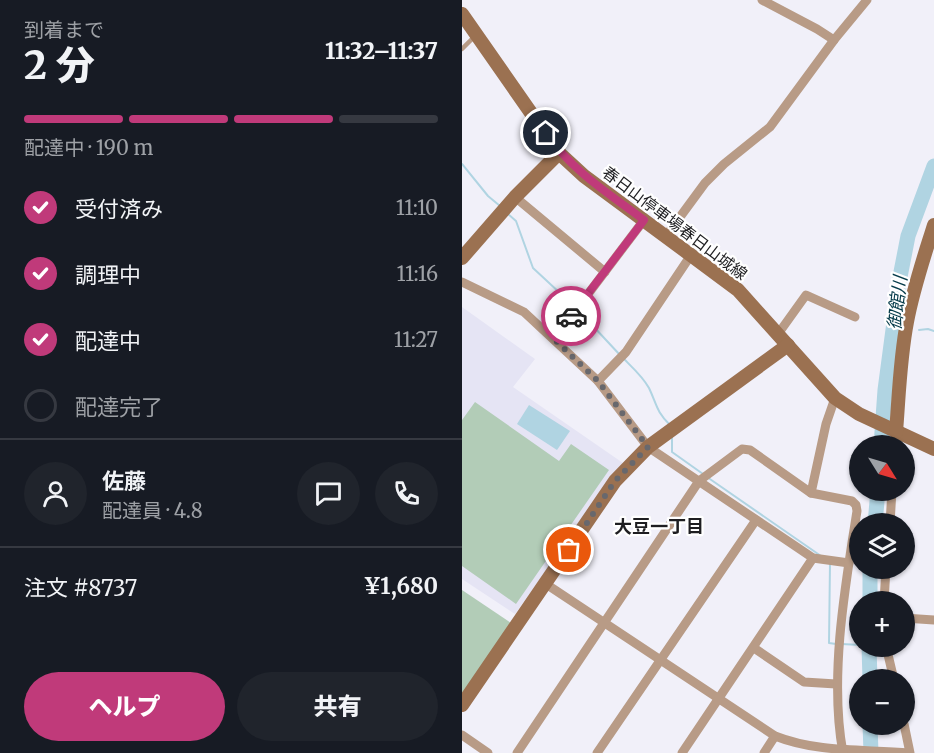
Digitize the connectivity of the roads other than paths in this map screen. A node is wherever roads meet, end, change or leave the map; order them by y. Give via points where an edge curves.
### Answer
1 (762, 0) edge
2 (867, 0) edge
3 (462, 14) edge
4 (477, 34) junction
5 (834, 40) junction
6 (462, 49) edge
7 (559, 153) junction
8 (515, 197) junction
9 (644, 220) junction
10 (934, 225) edge
11 (666, 236) junction
12 (930, 249) edge
13 (691, 255) junction
14 (462, 258) edge
15 (605, 272) junction
16 (462, 282) edge
17 (855, 317) dead end
18 (778, 334) junction
19 (554, 339) junction
20 (788, 345) junction
21 (598, 381) junction
22 (835, 398) junction
23 (892, 435) edge
24 (915, 443) edge
25 (648, 447) junction
26 (934, 449) edge
27 (699, 481) junction
28 (811, 493) junction
29 (857, 513) edge
30 (756, 520) junction
31 (813, 558) junction
32 (849, 563) joint
33 (546, 584) junction
34 (915, 619) edge
35 (934, 620) edge
36 (605, 622) junction
37 (754, 648) junction
38 (660, 659) junction
39 (836, 684) junction
40 (719, 698) junction
41 (462, 705) edge
42 (462, 735) edge
43 (906, 735) edge
44 (775, 736) junction
45 (842, 751) edge
46 (488, 753) edge
47 (517, 753) edge
48 (597, 753) edge
49 (682, 753) edge
50 (764, 753) edge
51 (910, 753) edge

1 - 5 street
2 - 5 street
3 - 4 main road, 春日山停車場春日山城線
4 - 6 lane
4 - 7 main road, 春日山停車場春日山城線
5 - 11 street via 770,127 705,183
7 - 8 main road
7 - 9 main road, 春日山停車場春日山城線
8 - 14 main road
8 - 15 street
9 - 11 main road, 春日山停車場春日山城線
9 - 15 street
10 - 12 main road
11 - 13 main road, 春日山停車場春日山城線
12 - 23 main road via 907,321
13 - 18 main road, 春日山停車場春日山城線 via 738,290
13 - 21 street via 626,352
15 - 19 street
16 - 19 street via 524,312
17 - 18 street via 806,295
18 - 20 main road, 春日山停車場春日山城線
19 - 21 street
20 - 22 main road, 春日山停車場春日山城線
20 - 25 main road
21 - 25 street
22 - 23 main road, 春日山停車場春日山城線
22 - 28 street
24 - 26 main road, 春日山停車場春日山城線
25 - 27 street
25 - 33 main road via 615,481
27 - 28 street via 742,449 750,450
27 - 30 street
27 - 36 street
28 - 29 street via 852,501
30 - 31 street
30 - 38 street
31 - 32 street
31 - 37 street
32 - 39 street
33 - 36 street
33 - 41 main road
34 - 35 street
36 - 38 street
36 - 47 street
37 - 39 street via 804,682
37 - 40 street
38 - 40 street
38 - 48 street
39 - 45 street
40 - 44 street
40 - 49 street
42 - 46 street
43 - 51 street
44 - 45 street via 797,744
44 - 50 street
45 - 51 street

